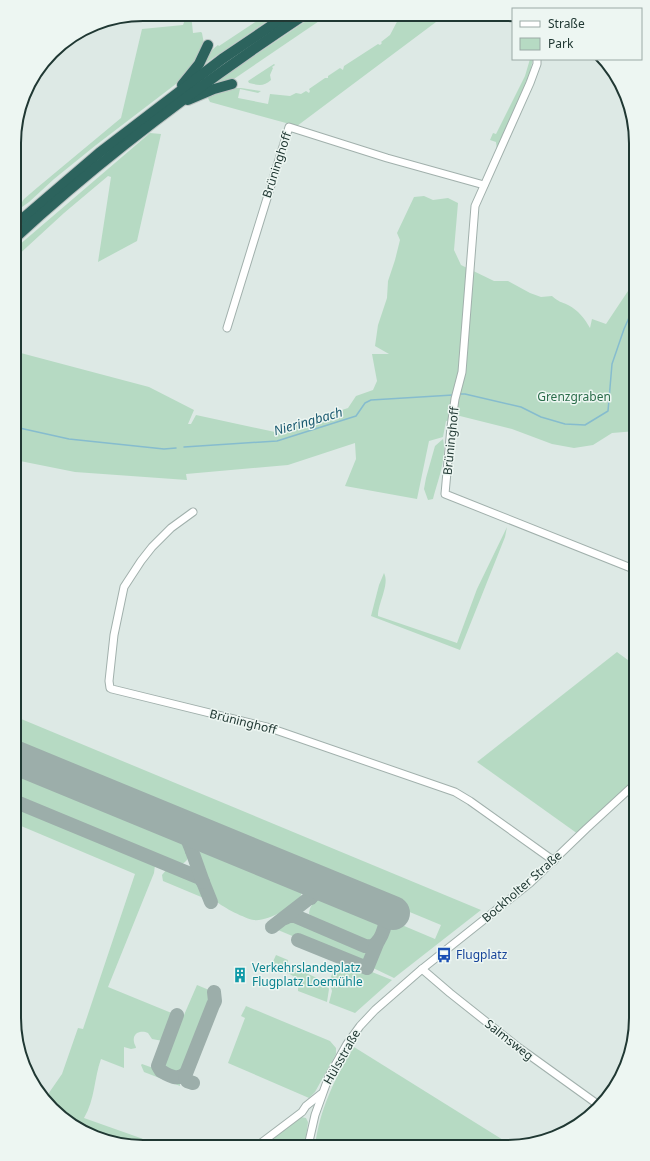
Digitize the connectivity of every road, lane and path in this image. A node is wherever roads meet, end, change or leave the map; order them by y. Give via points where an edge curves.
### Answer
1 (278, 21) edge
2 (295, 21) edge
3 (208, 45) dead end
4 (538, 60) edge
5 (232, 84) dead end
6 (172, 97) junction
7 (172, 108) junction
8 (484, 185) junction
9 (21, 220) edge
10 (21, 233) edge
11 (227, 328) dead end
12 (193, 512) dead end
13 (629, 567) edge
14 (629, 790) edge
15 (554, 861) junction
16 (422, 969) junction
17 (322, 1094) junction
18 (595, 1102) edge
19 (302, 1112) junction
20 (315, 1115) junction
21 (265, 1140) edge
22 (309, 1140) edge

1 - 6 highway
2 - 7 highway
3 - 6 highway via 199,64
4 - 8 street, Brüninghoff
5 - 7 highway via 214,89
6 - 9 highway via 99,153
7 - 10 highway via 80,180
8 - 11 street, Brüninghoff via 288,128
8 - 13 street, Brüninghoff via 475,206 462,372 451,427 445,494
12 - 15 street, Brüninghoff via 171,528 152,548 124,587 114,635 110,688 267,727 455,792
14 - 15 street, Bockholter Straße via 586,828
15 - 16 street, Bockholter Straße
16 - 17 street, Hülsstraße via 386,999 360,1026 335,1063
16 - 18 street, Salmsweg via 512,1042
17 - 19 street
17 - 20 street, Hülsstraße
19 - 20 street
19 - 21 street
20 - 22 street, Hülsstraße

